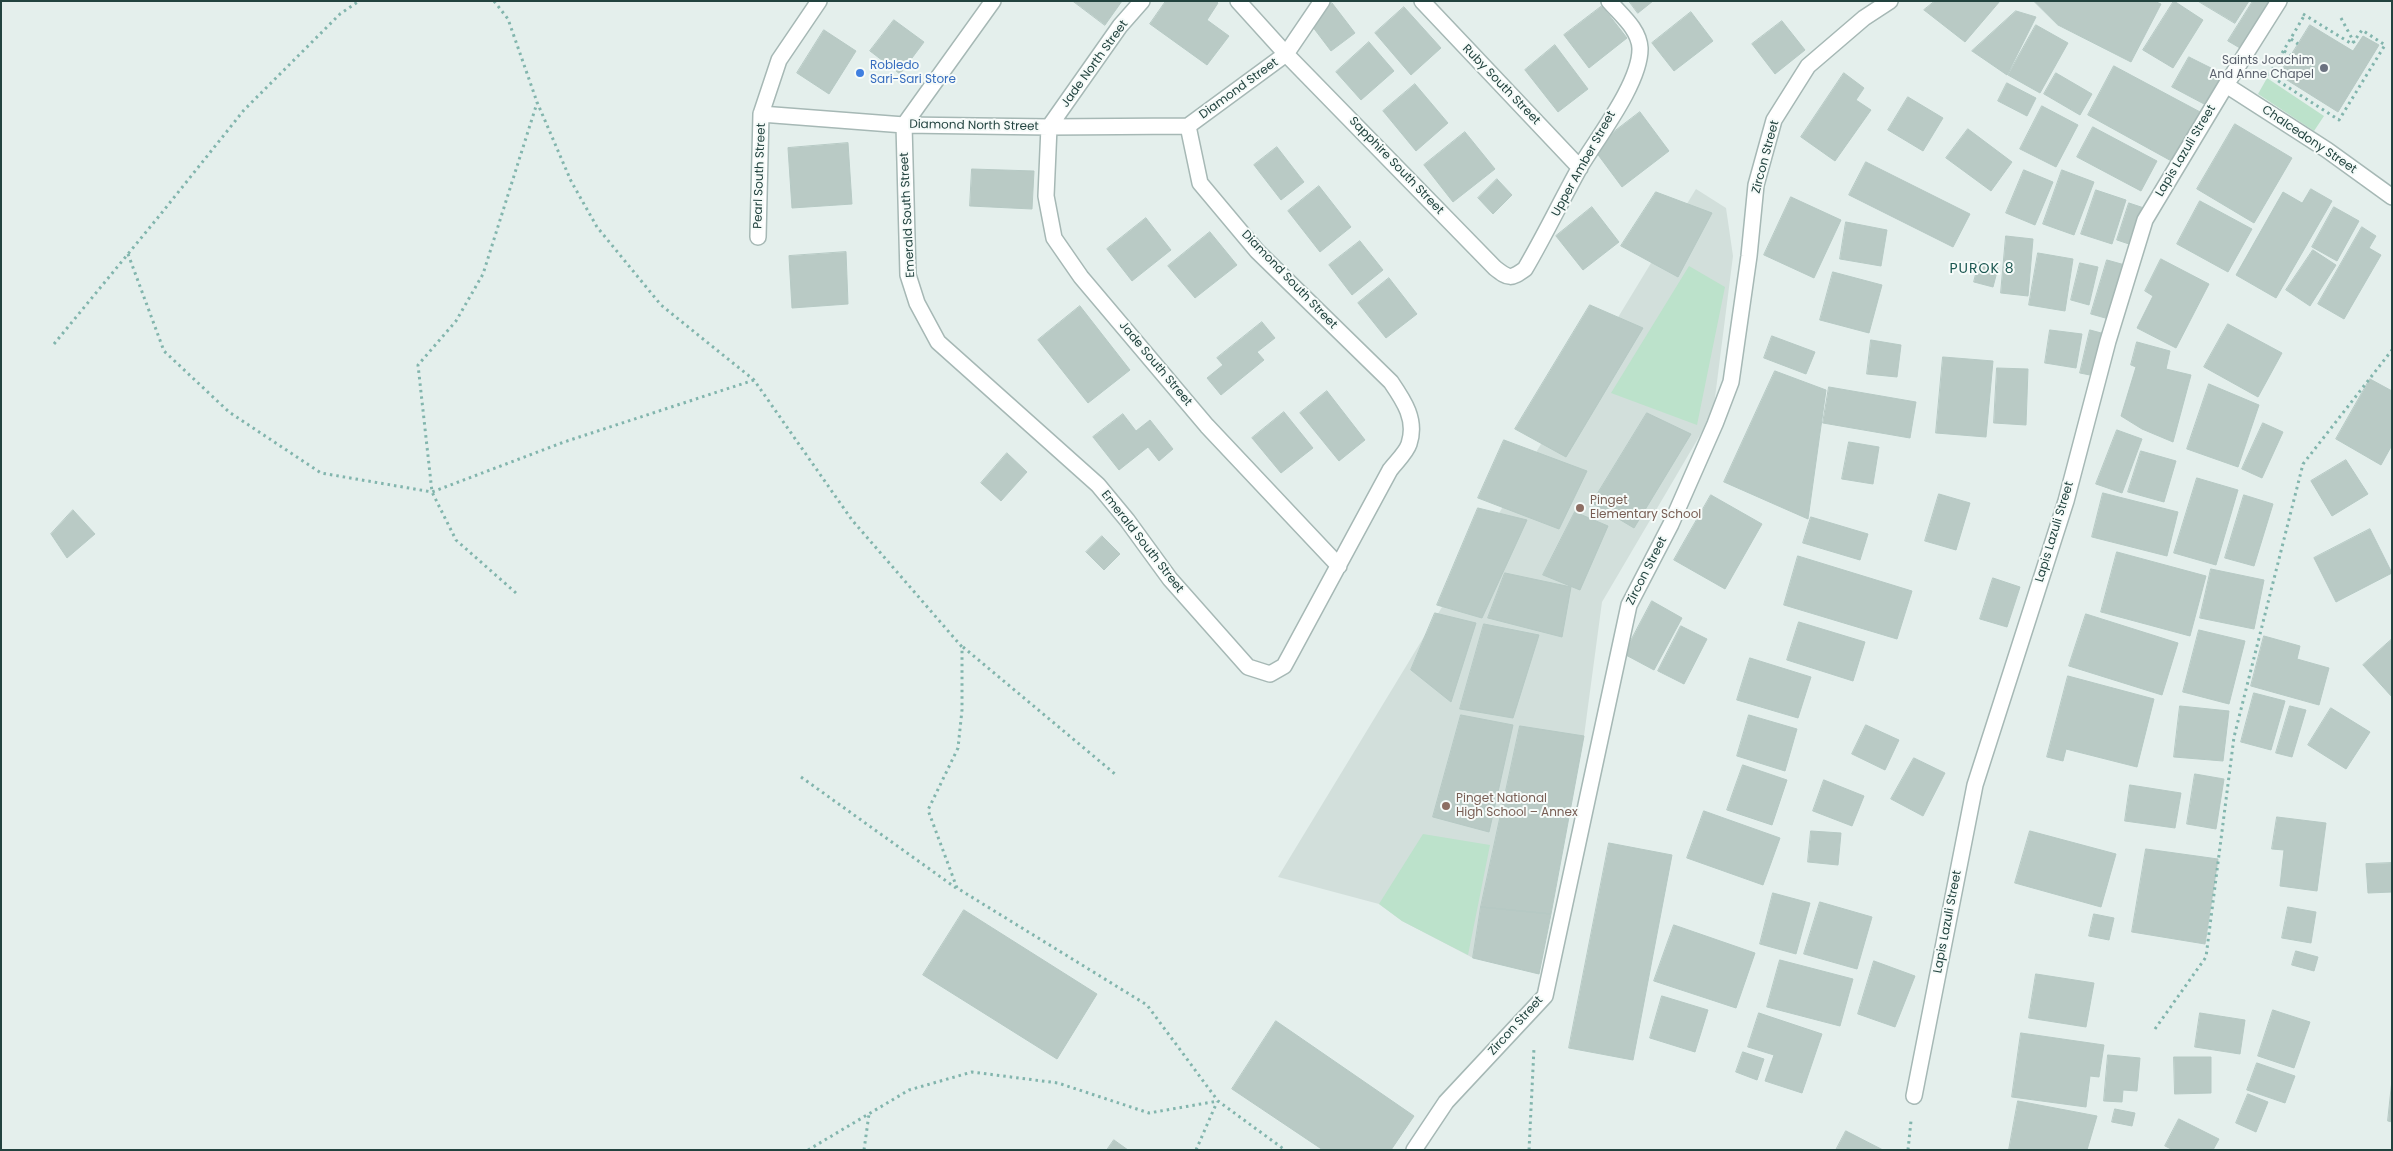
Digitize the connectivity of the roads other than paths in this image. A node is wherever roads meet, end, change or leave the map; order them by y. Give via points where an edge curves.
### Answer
1 (819, 1) edge
2 (993, 1) edge
3 (1142, 1) edge
4 (1238, 1) edge
5 (1322, 1) edge
6 (1422, 1) edge
7 (1609, 1) edge
8 (1890, 1) edge
9 (2279, 1) edge
10 (1286, 54) junction
11 (2226, 85) junction
12 (762, 114) junction
13 (904, 124) junction
14 (1188, 126) junction
15 (1050, 128) junction
16 (1580, 168) junction
17 (2392, 197) edge
18 (758, 237) dead end
19 (1506, 276) joint
20 (1412, 421) joint
21 (1339, 566) junction
22 (1914, 1096) dead end
23 (1414, 1150) edge

1 - 12 street, Pearl South Street via 779,60
2 - 13 street
3 - 15 street, Jade North Street via 1120,26
4 - 10 street, Sapphire South Street
5 - 10 street, Diamond Street
6 - 16 street, Ruby South Street
7 - 16 street, Upper Amber Street via 1630,24 1640,49 1635,77
8 - 23 street, Zircon Street via 1864,18 1808,66 1774,120 1756,185 1731,382 1671,524 1629,605 1544,996 1446,1102
9 - 11 street, Lapis Lazuli Street
10 - 14 street, Diamond Street
10 - 19 street, Sapphire South Street
11 - 17 street, Chalcedony Street via 2327,150
11 - 22 street, Lapis Lazuli Street via 2145,220 2108,341 2066,500 1975,785
12 - 13 street, Diamond North Street
12 - 18 street, Pearl South Street
13 - 15 street, Diamond North Street
13 - 21 street, Emerald South Street via 908,275 917,303 938,342 1098,485 1170,579 1248,667 1270,674 1284,666
14 - 15 street, Diamond North Street
14 - 20 street, Diamond South Street via 1200,183 1257,251 1391,382
15 - 21 street, Jade South Street via 1046,196 1054,238 1081,277 1207,426
16 - 19 street, Upper Amber Street via 1526,269 1515,276
20 - 21 street, Emerald South Street via 1409,445 1390,470

